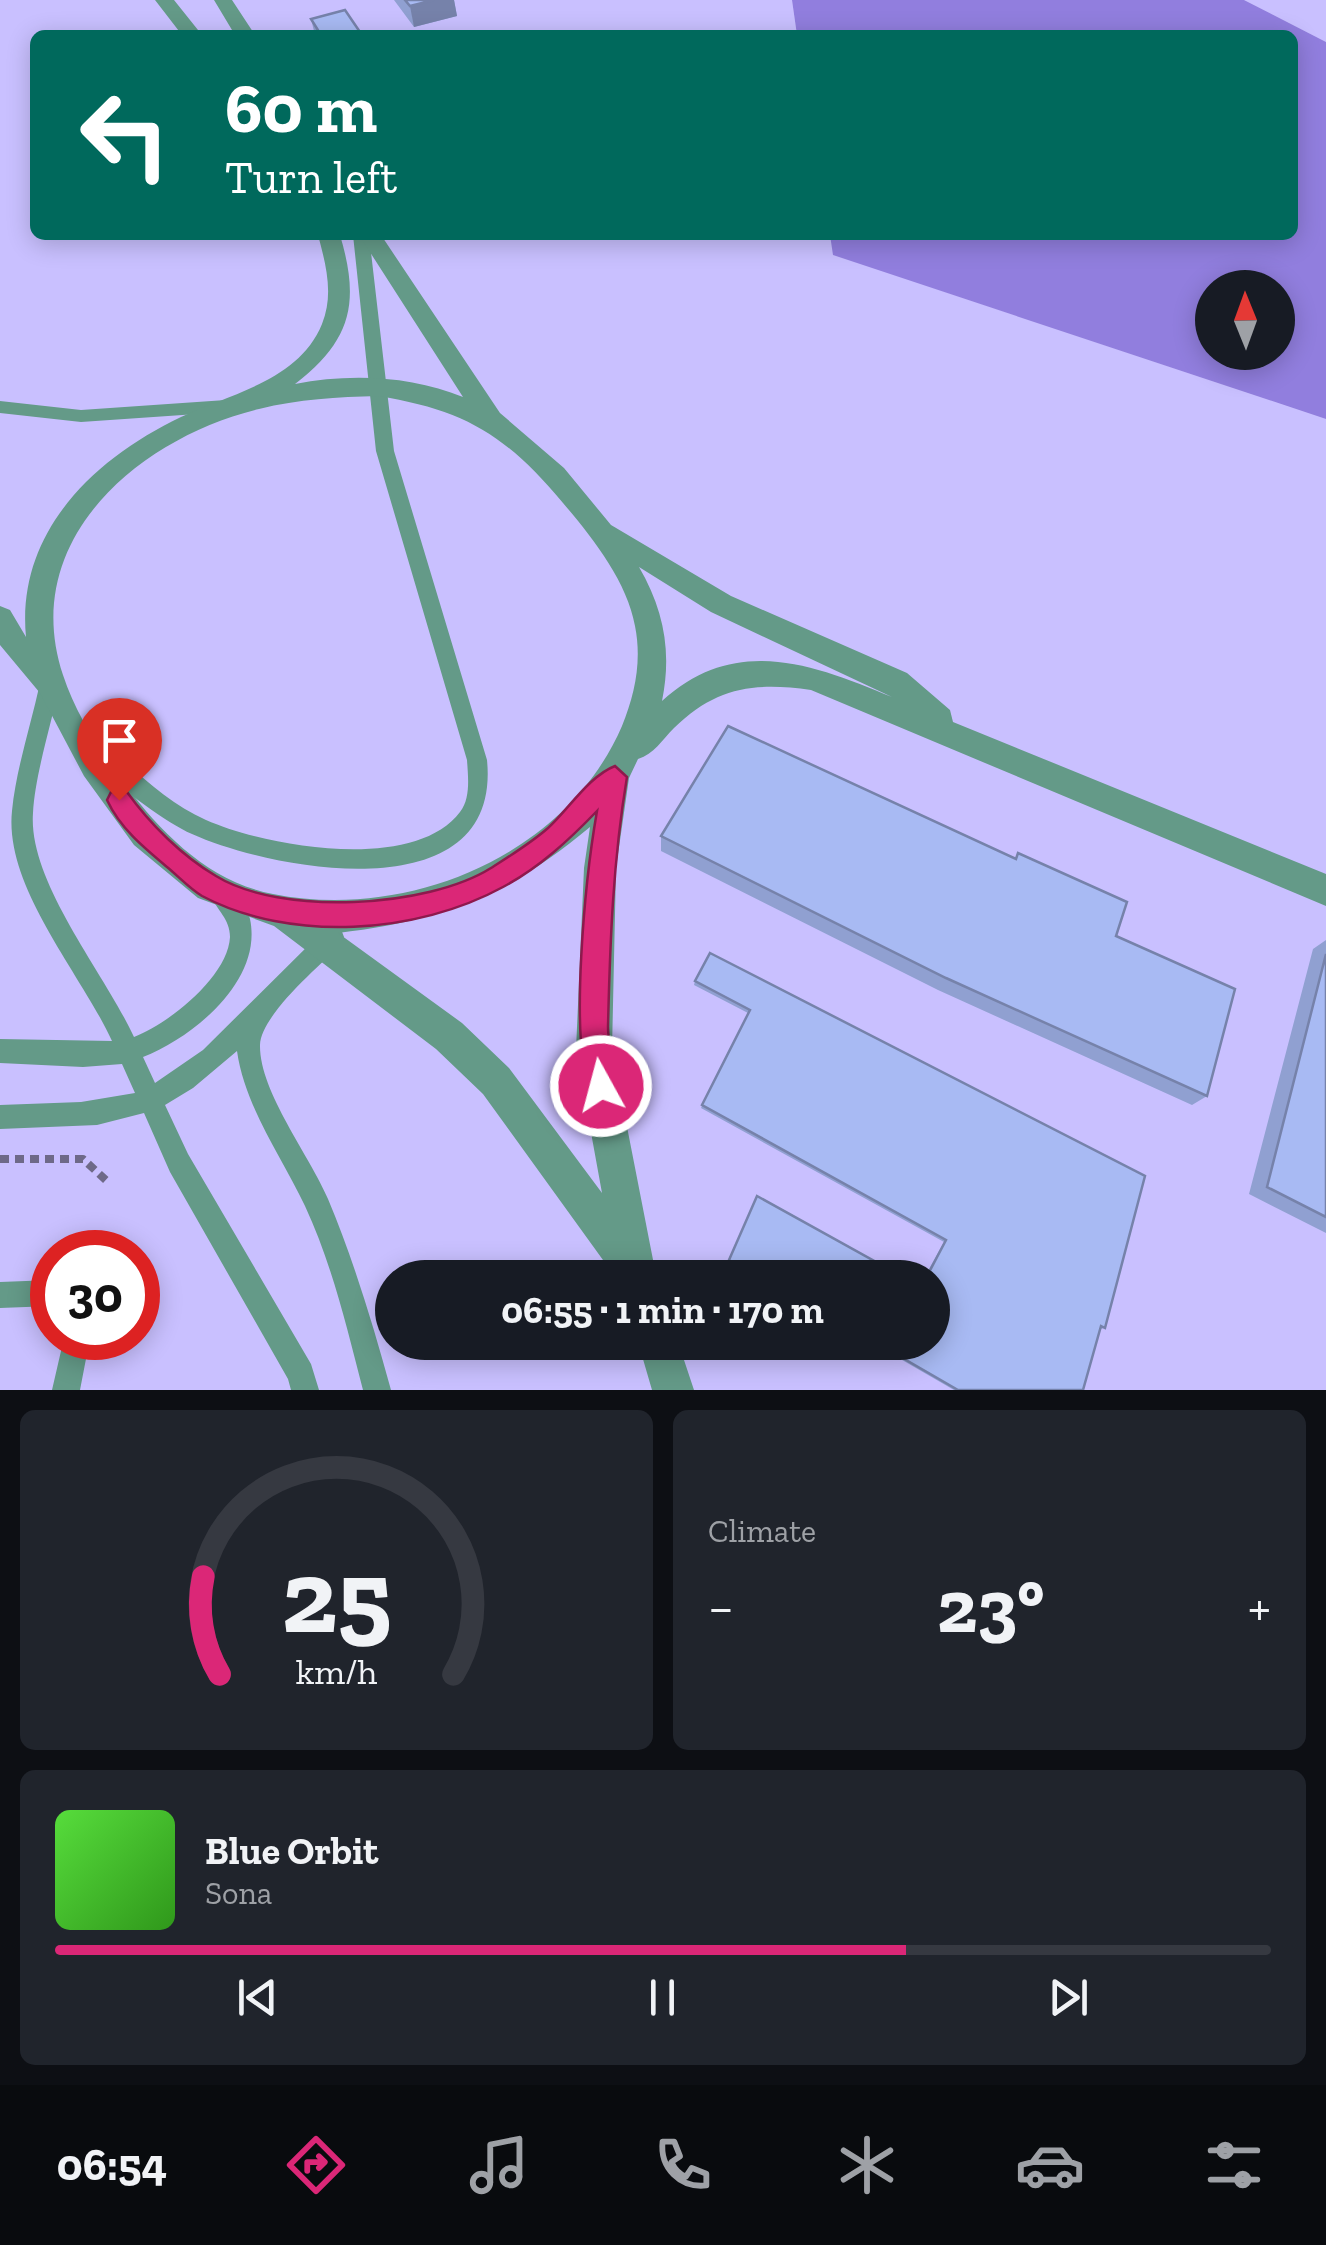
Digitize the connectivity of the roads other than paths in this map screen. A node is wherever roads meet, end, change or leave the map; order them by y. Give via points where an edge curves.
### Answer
1 (164, 0) edge
2 (222, 0) edge
3 (188, 30) edge
4 (241, 30) edge
5 (330, 240) edge
6 (362, 240) edge
7 (373, 240) edge
8 (380, 387) junction
9 (243, 403) junction
10 (0, 407) edge
11 (490, 418) junction
12 (595, 525) junction
13 (0, 618) edge
14 (50, 683) junction
15 (64, 713) junction
16 (960, 737) junction
17 (620, 769) junction
18 (209, 886) junction
19 (1326, 890) edge
20 (409, 908) junction
21 (278, 910) junction
22 (327, 942) junction
23 (270, 997) junction
24 (0, 1051) edge
25 (127, 1051) junction
26 (150, 1100) junction
27 (0, 1116) edge
28 (626, 1260) edge
29 (633, 1260) edge
30 (30, 1294) edge
31 (0, 1295) edge
32 (72, 1360) edge
33 (664, 1360) edge
34 (66, 1390) edge
35 (305, 1390) edge
36 (377, 1390) edge
37 (673, 1390) edge

1 - 3 street
2 - 4 street
5 - 9 street via 343,303 334,330 302,364
6 - 8 lane
7 - 11 street
8 - 9 street via 306,389
8 - 11 street via 430,395
8 - 15 lane via 385,452 476,760 478,795 466,822 438,843 382,857 322,857 243,843 164,807 130,782
9 - 10 lane via 81,416
9 - 14 street via 145,451 114,472 69,519 54,541 41,600
11 - 12 street
12 - 16 street via 721,604 896,682
12 - 17 street via 637,587 652,643 652,680
13 - 14 street via 21,654
14 - 15 street
14 - 25 lane via 26,778 24,846 34,882
15 - 18 street via 139,828
16 - 17 street via 814,678 746,675 696,688 676,702
16 - 19 street
17 - 20 street via 554,838 495,879
17 - 29 street via 600,868 594,1050
18 - 21 street
18 - 25 lane via 240,914 244,944 237,964 160,1038
20 - 21 street via 323,916
20 - 22 lane
21 - 22 street
22 - 23 lane
22 - 28 street via 450,1036 496,1081
23 - 26 lane via 200,1068
23 - 36 lane via 248,1043 252,1078 317,1203
24 - 25 lane
25 - 26 lane
26 - 27 lane via 84,1115
26 - 35 lane via 178,1163
30 - 31 lane
32 - 34 lane
33 - 37 street

